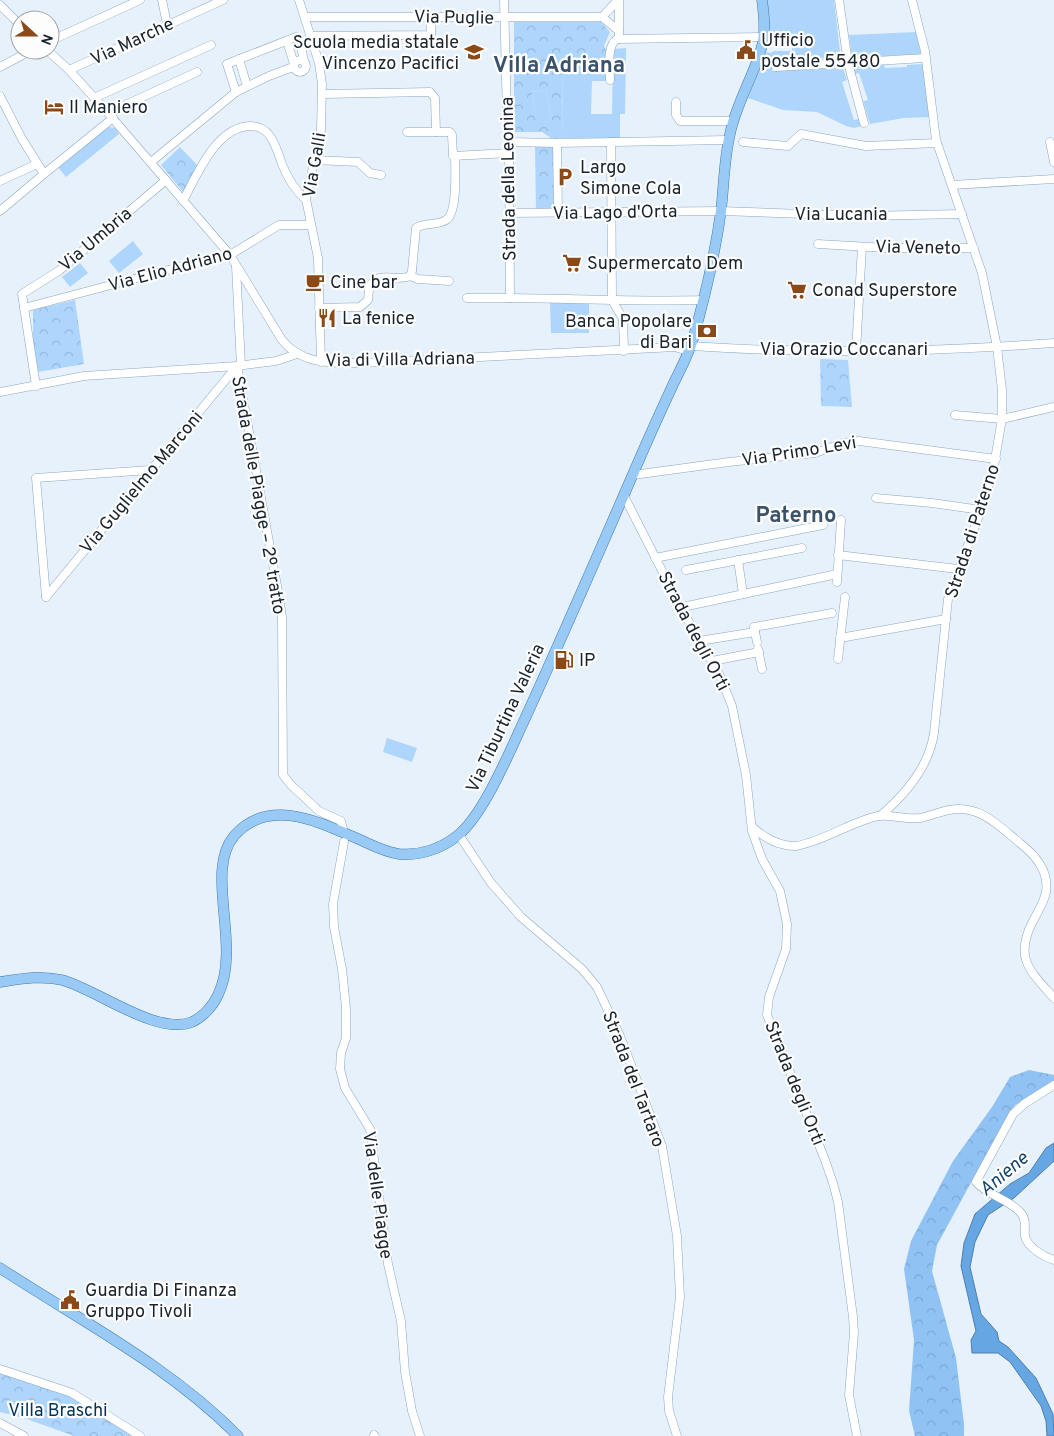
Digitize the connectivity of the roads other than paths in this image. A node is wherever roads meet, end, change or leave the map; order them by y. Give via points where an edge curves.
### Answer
1 (140, 0) edge
2 (162, 0) edge
3 (222, 0) edge
4 (299, 0) edge
5 (504, 0) edge
6 (619, 0) edge
7 (762, 0) edge
8 (839, 0) edge
9 (912, 0) edge
10 (0, 5) edge
11 (10, 15) edge
12 (305, 17) junction
13 (431, 17) junction
14 (602, 17) junction
15 (504, 18) junction
16 (167, 24) junction
17 (619, 35) junction
18 (60, 36) edge
19 (311, 36) junction
20 (764, 37) junction
21 (287, 41) junction
22 (211, 44) dead end
23 (926, 58) junction
24 (239, 59) junction
25 (14, 60) edge
26 (58, 60) edge
27 (305, 64) junction
28 (319, 64) junction
29 (848, 64) junction
30 (294, 66) junction
31 (776, 67) dead end
32 (0, 68) edge
33 (69, 70) junction
34 (197, 72) dead end
35 (610, 80) dead end
36 (247, 86) junction
37 (236, 92) junction
38 (323, 94) junction
39 (0, 96) edge
40 (94, 98) junction
41 (676, 102) dead end
42 (110, 115) junction
43 (733, 121) junction
44 (864, 123) dead end
45 (407, 132) dead end
46 (436, 132) junction
47 (728, 140) junction
48 (509, 142) junction
49 (611, 142) junction
50 (743, 142) dead end
51 (1050, 142) dead end
52 (557, 143) junction
53 (937, 143) junction
54 (509, 153) junction
55 (454, 156) junction
56 (314, 160) junction
57 (150, 162) junction
58 (1054, 162) edge
59 (38, 164) junction
60 (44, 174) junction
61 (381, 175) dead end
62 (1054, 179) edge
63 (166, 180) junction
64 (0, 181) edge
65 (952, 185) junction
66 (306, 200) junction
67 (183, 201) junction
68 (0, 211) edge
69 (721, 211) junction
70 (558, 212) junction
71 (611, 212) junction
72 (509, 213) junction
73 (962, 214) junction
74 (311, 225) junction
75 (818, 244) dead end
76 (862, 246) junction
77 (974, 248) junction
78 (230, 255) junction
79 (236, 264) junction
80 (410, 276) junction
81 (449, 281) dead end
82 (467, 298) dead end
83 (510, 298) junction
84 (612, 300) junction
85 (704, 300) junction
86 (24, 308) junction
87 (319, 308) junction
88 (1054, 343) edge
89 (997, 347) junction
90 (689, 349) junction
91 (624, 351) junction
92 (856, 351) junction
93 (297, 354) junction
94 (321, 362) junction
95 (239, 366) junction
96 (36, 386) junction
97 (0, 392) edge
98 (1054, 407) edge
99 (955, 415) dead end
100 (1002, 419) junction
101 (996, 458) junction
102 (150, 470) junction
103 (633, 475) junction
104 (624, 496) junction
105 (876, 498) dead end
106 (981, 510) junction
107 (841, 520) dead end
108 (822, 525) dead end
109 (802, 548) dead end
110 (838, 555) junction
111 (655, 558) junction
112 (738, 560) junction
113 (958, 569) junction
114 (686, 570) dead end
115 (743, 594) junction
116 (845, 597) dead end
117 (678, 608) junction
118 (832, 613) dead end
119 (946, 619) junction
120 (755, 632) junction
121 (840, 638) junction
122 (699, 641) junction
123 (758, 647) junction
124 (838, 659) dead end
125 (712, 661) junction
126 (762, 669) dead end
127 (880, 816) junction
128 (751, 827) junction
129 (459, 835) junction
130 (344, 837) junction
131 (0, 982) edge
132 (1054, 998) edge
133 (1054, 1085) edge
134 (1054, 1260) edge
135 (0, 1268) edge
136 (0, 1369) edge
137 (0, 1423) edge
138 (24, 1436) edge
139 (140, 1436) edge
140 (238, 1436) edge
141 (420, 1436) edge
142 (676, 1436) edge
143 (857, 1436) edge

1 - 18 street
2 - 16 street
3 - 16 street, Via Marche
4 - 12 street, Via Galli
5 - 15 street, Strada della Leonina
6 - 14 street
6 - 17 street
7 - 20 main road, Via Tiburtina Valeria
8 - 29 street
9 - 23 street, Strada di Paterno
10 - 11 street
12 - 13 street, Via Puglie
12 - 19 street, Via Galli
13 - 15 street, Via Puglie
13 - 19 street via 431,35
14 - 15 street, Via Puglie
14 - 17 street
15 - 48 street, Strada della Leonina
16 - 33 street, Via Marche
17 - 20 street
17 - 35 street via 611,45
19 - 28 street, Via Galli
20 - 43 main road, Via Tiburtina Valeria
21 - 24 street
21 - 27 street via 299,38
21 - 30 street
22 - 40 street
23 - 29 street
23 - 53 street, Strada di Paterno
24 - 36 street
24 - 37 street via 227,64
25 - 32 street
26 - 33 street, Via di Villa Adriana
27 - 28 street
27 - 30 street via 305,70 300,73
28 - 38 street, Via Galli
29 - 31 street
29 - 44 street
30 - 36 street
33 - 40 street, Via di Villa Adriana
34 - 42 street
36 - 37 street
37 - 57 street
38 - 46 street via 430,92 434,98
38 - 56 street, Via Galli via 321,130
39 - 59 street
40 - 42 street, Via di Villa Adriana
41 - 43 street via 676,115 680,121
42 - 57 street, Via di Villa Adriana
42 - 60 street
43 - 47 main road, Via Tiburtina Valeria
45 - 46 street
46 - 55 street via 452,133
47 - 49 street
47 - 69 main road, Via Tiburtina Valeria
48 - 52 street
48 - 54 street, Strada della Leonina
49 - 52 street
49 - 71 street
50 - 53 street via 787,146 802,134 864,146
51 - 58 street
52 - 70 street
53 - 65 street, Strada di Paterno
54 - 55 street
54 - 72 street, Strada della Leonina
55 - 80 street via 456,181 450,215 444,221 416,228
56 - 61 street via 358,162 370,173
56 - 66 street, Via Galli
57 - 63 street, Via di Villa Adriana
59 - 60 street
59 - 64 street
60 - 68 street
62 - 65 street
63 - 67 street, Via di Villa Adriana
63 - 86 street, Via Umbria via 60,270 22,294
65 - 73 street, Strada di Paterno
66 - 67 street via 287,173 267,132 251,126 235,131 217,144
66 - 74 street, Via Galli
67 - 78 street, Via di Villa Adriana
69 - 71 street, Via Lago d'Orta
69 - 73 street, Via Lucania
69 - 85 main road, Via Tiburtina Valeria
70 - 71 street, Via Lago d'Orta
70 - 72 street, Via Lago d'Orta
71 - 84 street
72 - 83 street, Strada della Leonina
73 - 77 street, Strada di Paterno
74 - 78 street, Via Elio Adriano via 279,225
74 - 87 street, Via Galli via 318,258
75 - 76 street, Via Veneto
76 - 77 street, Via Veneto
76 - 92 street
77 - 89 street, Strada di Paterno via 988,296
78 - 79 street, Via di Villa Adriana
78 - 86 street, Via Elio Adriano
79 - 93 street, Via di Villa Adriana via 280,337
79 - 95 street, Via Elio Adriano
80 - 81 street
80 - 87 street via 385,277 373,282 368,300 360,308
82 - 83 street
83 - 84 street
84 - 85 street
84 - 91 street via 623,319
85 - 90 main road, Via Tiburtina Valeria
86 - 96 street
87 - 94 street, Via Galli
88 - 89 street, Via Orazio Coccanari
89 - 92 street, Via Orazio Coccanari
89 - 100 street, Strada di Paterno via 1002,381
90 - 91 street, Via di Villa Adriana
90 - 92 street, Via Orazio Coccanari
90 - 103 main road, Via Tiburtina Valeria
91 - 94 street, Via di Villa Adriana
93 - 94 street, Via di Villa Adriana
93 - 95 street via 276,361
95 - 96 street via 86,376
95 - 102 street, Via Guglielmo Marconi
95 - 130 street, Strada delle Piagge – 2º tratto via 282,617 282,774 319,811 341,821
96 - 97 street
98 - 100 street
99 - 100 street
100 - 101 street, Strada di Paterno
101 - 103 street, Via Primo Levi via 859,441 815,453
101 - 106 street, Strada di Paterno
102 - 102 street, Via Guglielmo Marconi via 36,478 46,597
103 - 104 main road, Via Tiburtina Valeria
104 - 111 street, Strada degli Orti
104 - 129 main road, Via Tiburtina Valeria via 505,760 476,814
105 - 106 street
106 - 113 street, Strada di Paterno
107 - 110 street
108 - 111 street
109 - 112 street
110 - 113 street
110 - 115 street via 837,578
111 - 117 street, Strada degli Orti
112 - 114 street
112 - 115 street
113 - 119 street, Strada di Paterno via 949,593
115 - 117 street
116 - 121 street
117 - 122 street, Strada degli Orti
118 - 120 street via 754,626
119 - 121 street
119 - 127 street, Strada di Paterno via 931,745 911,784
120 - 122 street
120 - 123 street
121 - 124 street
122 - 125 street, Strada degli Orti
123 - 125 street
123 - 126 street
125 - 128 street, Strada degli Orti via 733,711 746,776
127 - 128 street via 796,846 772,841
127 - 132 street via 911,819 952,810 976,811 990,818 1033,854 1044,871 1046,887 1026,935 1024,954 1032,975
128 - 143 street, Strada degli Orti via 761,856 779,888 787,924 786,949 769,997 767,1017 825,1160 838,1202 853,1317 849,1395
129 - 130 main road, Via Tiburtina Valeria via 430,850 404,854
129 - 142 street, Strada del Tartaro via 491,883 521,918 582,969 597,987 620,1036 662,1146 679,1260 680,1304 668,1397
130 - 131 main road, Via Tiburtina Valeria via 302,817 274,814 256,820 233,838 221,866 227,945 224,976 215,1001 196,1020 176,1025 156,1022 63,980 29,978
130 - 141 street, Via delle Piagge via 332,904 346,1008 346,1038 340,1073 348,1094 370,1130 388,1264 401,1321 405,1372
133 - 134 street via 1014,1114 976,1182 1024,1216 1028,1242 1043,1256
135 - 140 main road via 128,1348 205,1405
136 - 139 street via 68,1391
137 - 138 street

